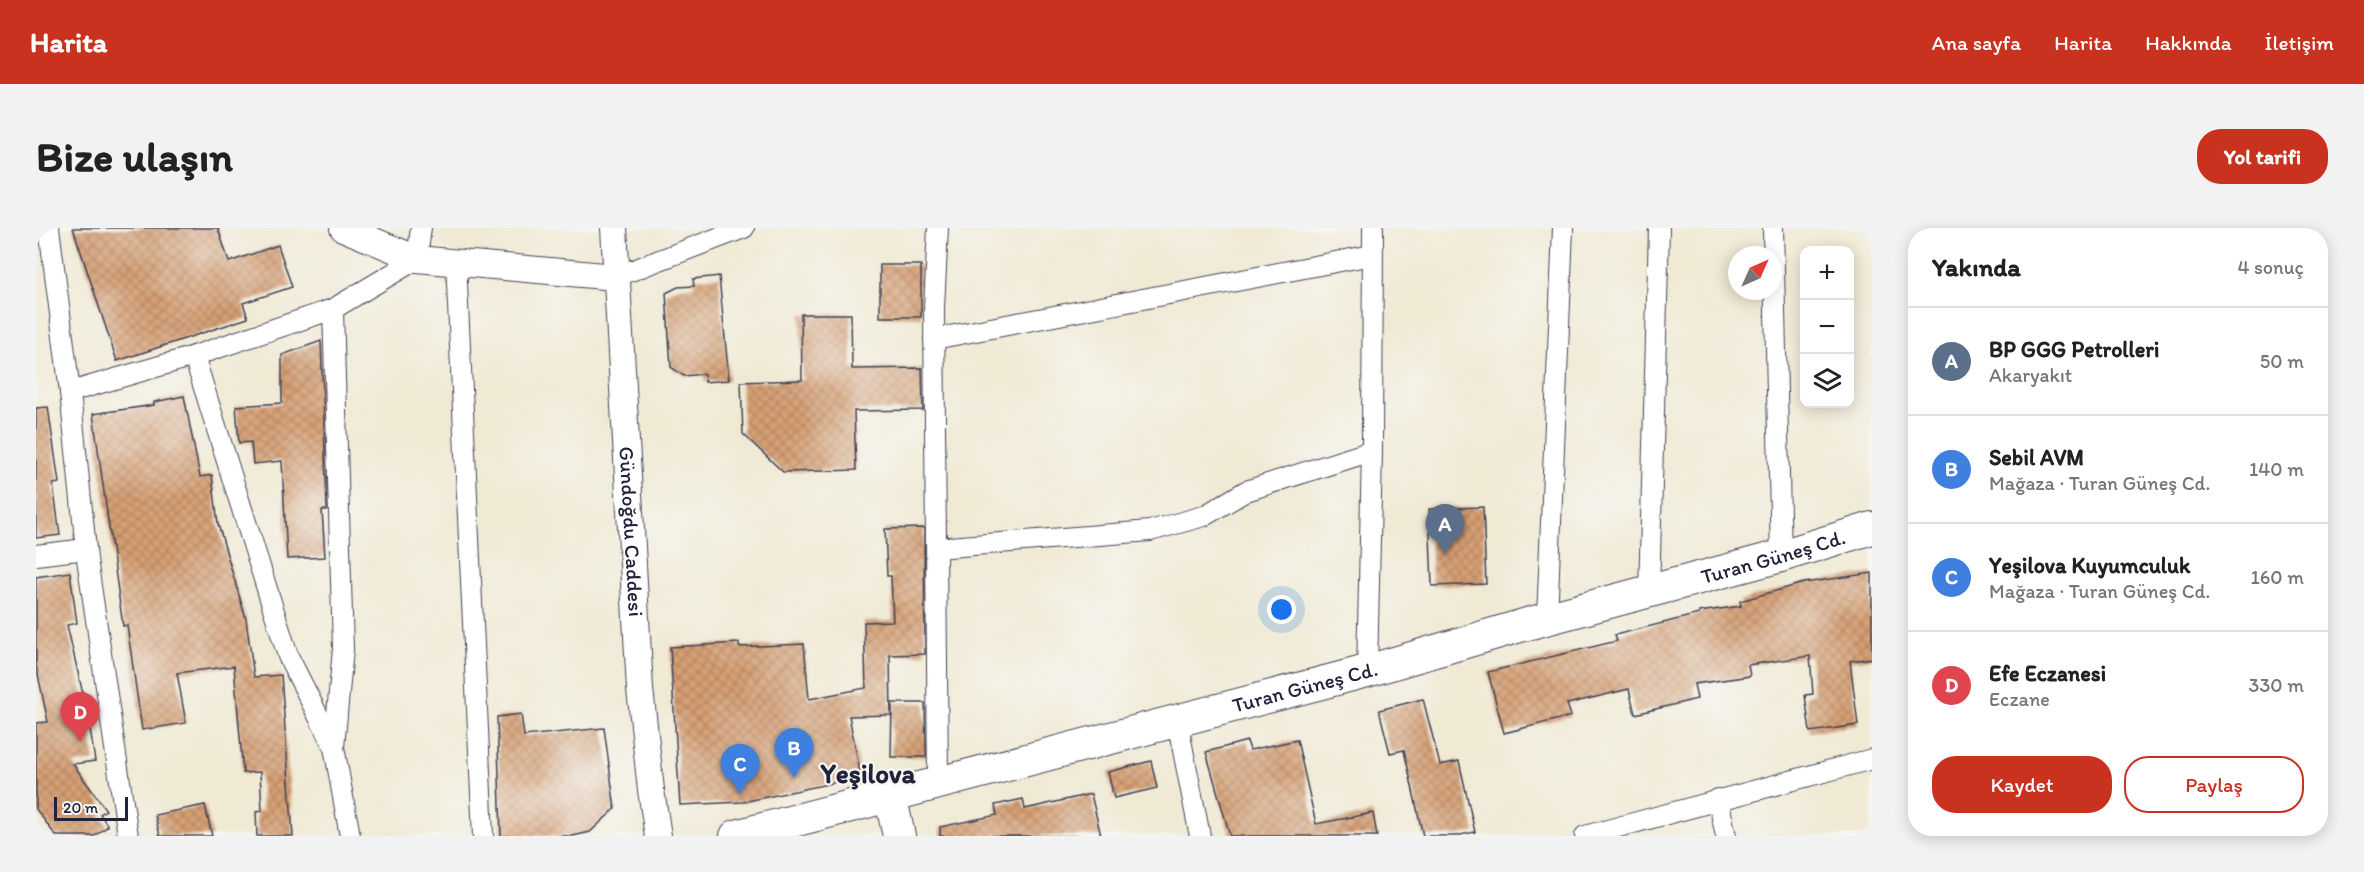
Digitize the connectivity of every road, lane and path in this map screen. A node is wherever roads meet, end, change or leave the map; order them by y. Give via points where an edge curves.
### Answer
1 (49, 228) edge
2 (343, 228) edge
3 (421, 228) edge
4 (614, 228) edge
5 (744, 228) edge
6 (938, 228) edge
7 (1372, 228) edge
8 (1563, 228) edge
9 (1659, 228) edge
10 (1773, 228) edge
11 (1372, 255) junction
12 (417, 259) junction
13 (456, 262) junction
14 (615, 277) junction
15 (333, 309) junction
16 (934, 339) junction
17 (194, 356) junction
18 (70, 392) junction
19 (1372, 451) junction
20 (1872, 528) edge
21 (936, 548) junction
22 (86, 549) junction
23 (36, 555) edge
24 (1781, 556) junction
25 (1649, 592) junction
26 (1547, 620) junction
27 (1367, 671) junction
28 (1177, 720) junction
29 (334, 747) junction
30 (1872, 759) edge
31 (938, 782) junction
32 (890, 795) junction
33 (1718, 799) junction
34 (128, 836) edge
35 (350, 836) edge
36 (483, 836) edge
37 (658, 836) edge
38 (736, 836) edge
39 (899, 836) edge
40 (1200, 836) edge
41 (1585, 836) edge
42 (1726, 836) edge

1 - 18 street
2 - 12 street
3 - 12 street
4 - 14 street, Gündoğdu Caddesi
5 - 14 street
6 - 16 street
7 - 11 street
8 - 26 street
9 - 25 street
10 - 24 street
11 - 16 street
11 - 19 street
12 - 13 street
12 - 15 street
13 - 14 street
13 - 36 street
14 - 37 street, Gündoğdu Caddesi via 640,689
15 - 17 street
15 - 29 street via 343,649
16 - 21 street
17 - 18 street
17 - 29 street via 288,656
18 - 22 street
19 - 21 street via 1246,491 1204,516 1150,531
19 - 27 street
20 - 24 main road, Turan Güneş Cd.
21 - 31 street
22 - 23 street
22 - 34 street
24 - 25 main road, Turan Güneş Cd.
25 - 26 main road, Turan Güneş Cd.
26 - 27 main road, Turan Güneş Cd.
27 - 28 main road, Turan Güneş Cd.
28 - 31 main road, Turan Güneş Cd.
28 - 40 street
29 - 35 street
30 - 33 street
31 - 32 main road, Turan Güneş Cd.
32 - 38 main road, Turan Güneş Cd.
32 - 39 main road
33 - 41 street
33 - 42 street

